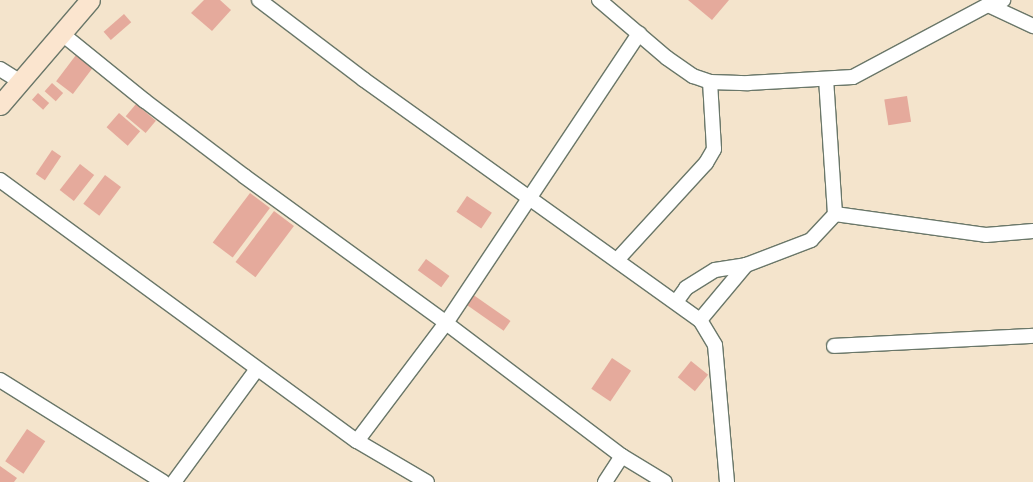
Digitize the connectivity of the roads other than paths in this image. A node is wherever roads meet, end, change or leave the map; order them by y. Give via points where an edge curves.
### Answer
1 (90, 0) edge
2 (259, 0) edge
3 (599, 0) edge
4 (1003, 0) edge
5 (988, 5) junction
6 (1033, 26) edge
7 (61, 33) junction
8 (639, 34) junction
9 (0, 69) edge
10 (826, 80) junction
11 (19, 81) junction
12 (710, 82) junction
13 (0, 105) edge
14 (0, 180) edge
15 (528, 198) junction
16 (835, 214) junction
17 (1033, 231) edge
18 (616, 260) junction
19 (746, 265) junction
20 (676, 302) junction
21 (700, 320) junction
22 (446, 323) junction
23 (1033, 336) edge
24 (834, 346) dead end
25 (257, 369) junction
26 (0, 380) edge
27 (357, 441) junction
28 (622, 456) junction
29 (163, 482) edge
30 (174, 482) edge
31 (427, 482) edge
32 (605, 482) edge
33 (665, 482) edge
34 (727, 482) edge

1 - 7 main road
2 - 15 street
3 - 8 street
4 - 5 street
5 - 6 street
5 - 10 street via 853,78
7 - 11 main road
7 - 22 street via 206,147
8 - 12 street via 693,76
8 - 15 street
9 - 11 street
10 - 12 street
10 - 16 street
11 - 13 main road
12 - 18 street via 714,149 706,163
14 - 25 street
15 - 18 street
15 - 22 street
16 - 17 street via 986,235
16 - 19 street via 812,240
18 - 20 street
19 - 20 street via 715,270 686,288
19 - 21 street
20 - 21 street
21 - 34 street via 715,345
22 - 27 street
22 - 28 street
23 - 24 street
25 - 27 street
25 - 30 street
26 - 29 street
27 - 31 street
28 - 32 street
28 - 33 street

